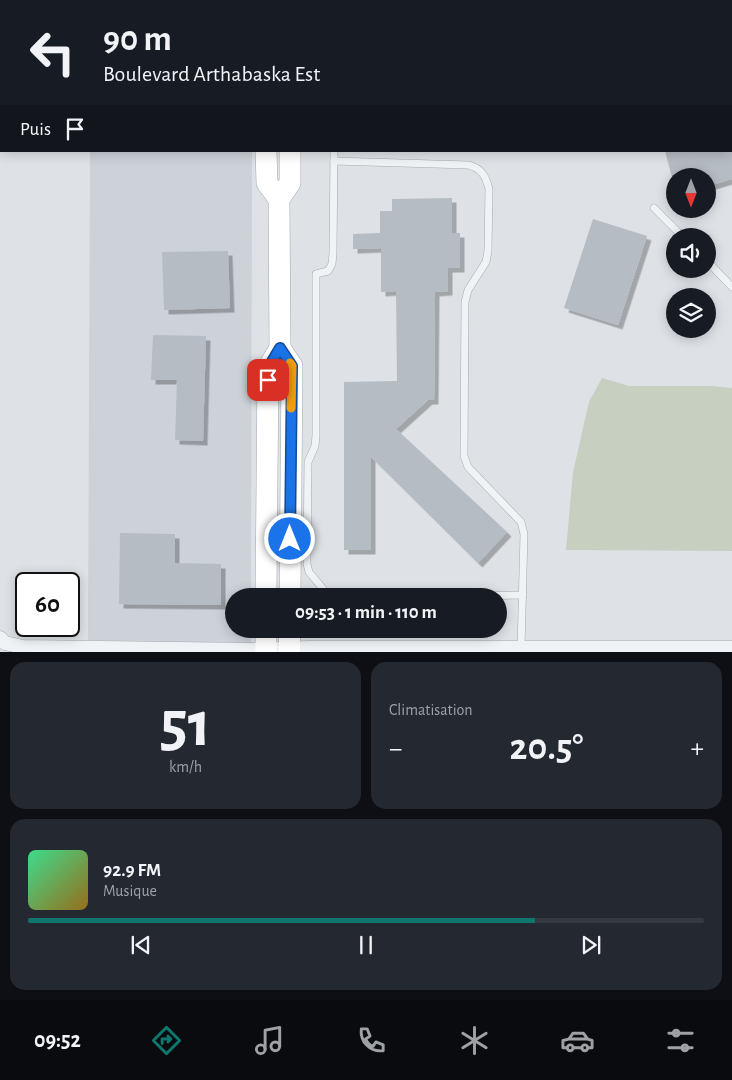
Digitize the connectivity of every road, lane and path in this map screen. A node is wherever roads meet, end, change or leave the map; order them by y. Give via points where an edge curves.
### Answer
1 (266, 152) edge
2 (290, 152) edge
3 (334, 152) edge
4 (334, 161) junction
5 (279, 199) junction
6 (654, 208) dead end
7 (674, 228) edge
8 (716, 270) edge
9 (732, 287) edge
10 (280, 348) junction
11 (266, 588) edge
12 (290, 588) edge
13 (322, 588) edge
14 (507, 595) edge
15 (523, 595) junction
16 (0, 638) edge
17 (266, 638) edge
18 (289, 643) edge
19 (521, 648) junction
20 (732, 648) edge
21 (266, 651) edge

1 - 5 main road via 266,183
2 - 5 main road via 290,182
3 - 4 lane
4 - 13 lane via 332,264 328,271 316,274 316,436 308,462 307,564 309,572
4 - 15 lane via 468,165 476,167 487,180 488,251 486,262 468,290 465,302 464,456 468,467 521,522 524,534
5 - 10 main road
6 - 7 lane
8 - 9 lane
10 - 11 main road via 268,368
10 - 12 main road via 292,366
14 - 15 lane
15 - 19 lane
16 - 21 street via 5,643 24,647
17 - 21 main road
18 - 19 street
18 - 21 street
19 - 20 street

